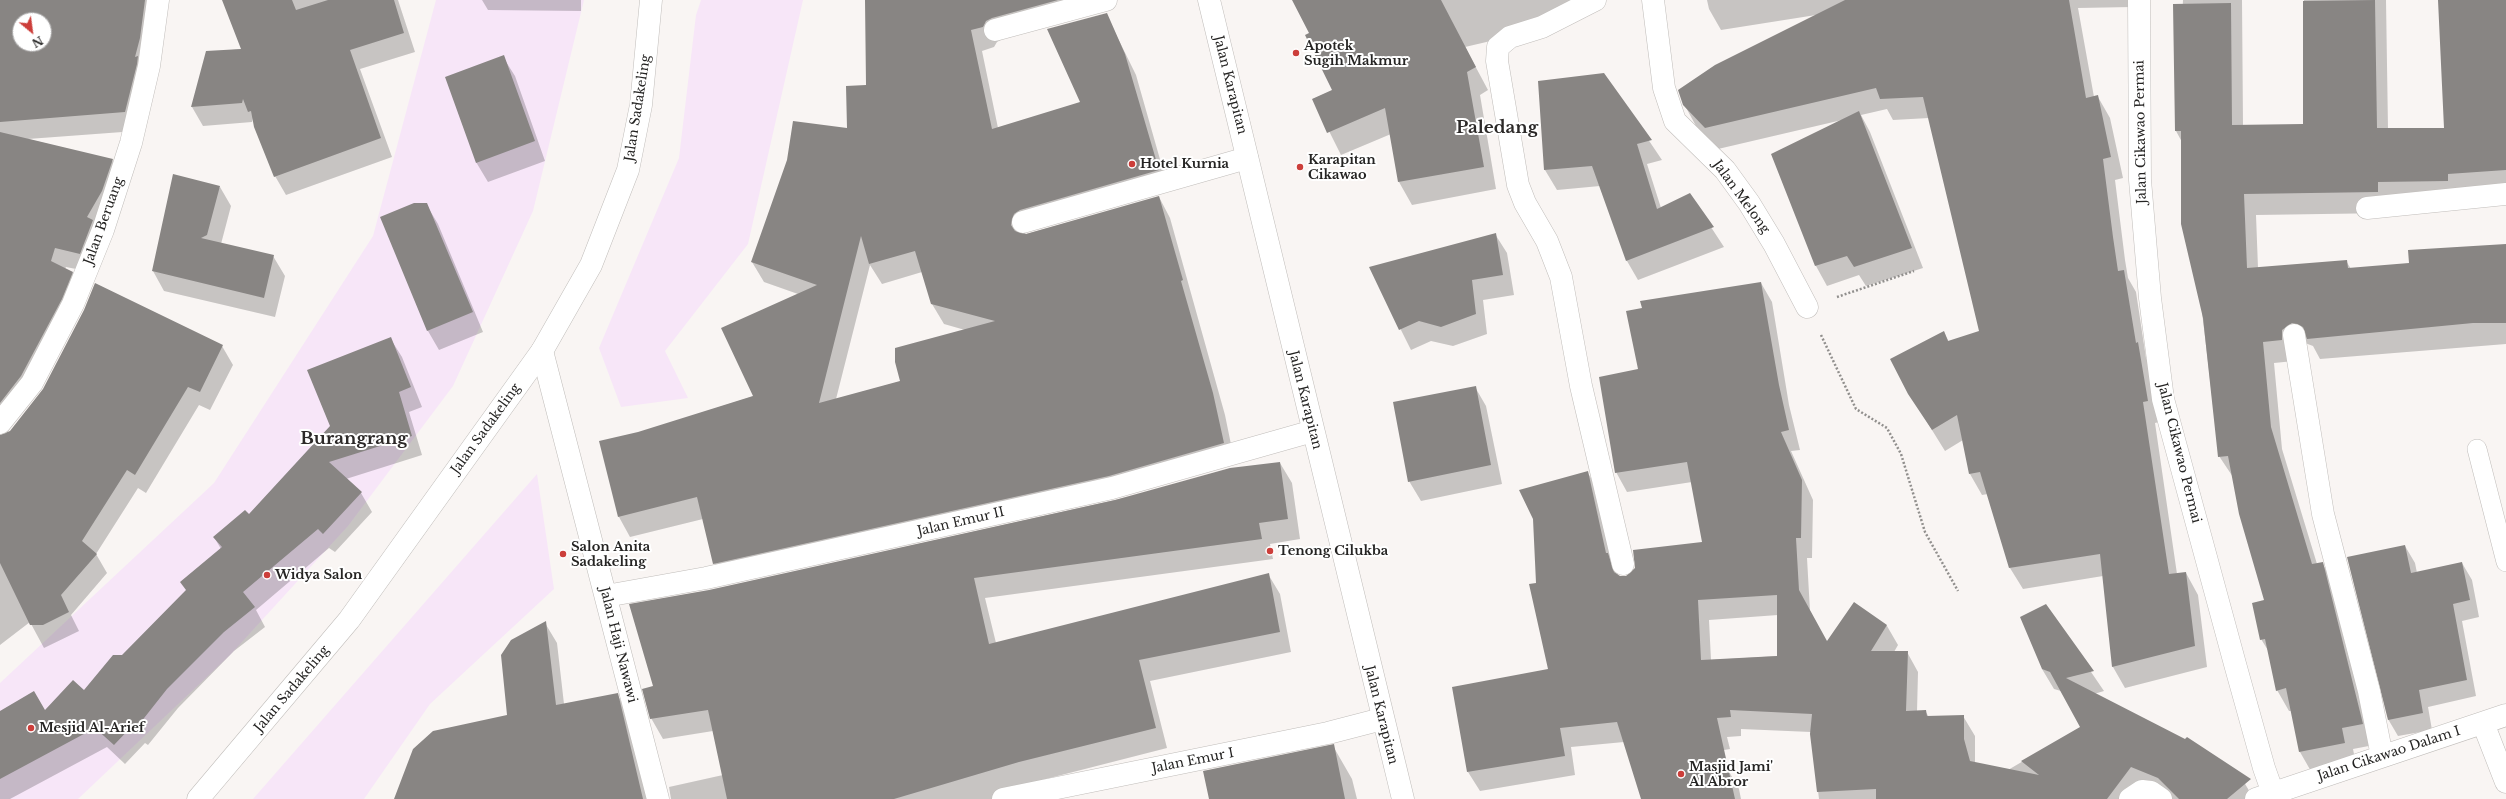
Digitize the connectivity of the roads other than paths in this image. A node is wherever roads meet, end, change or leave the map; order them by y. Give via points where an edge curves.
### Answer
1 (158, 0) edge
2 (651, 0) edge
3 (1106, 0) edge
4 (1209, 0) edge
5 (1595, 0) edge
6 (1653, 0) edge
7 (2139, 0) edge
8 (996, 30) dead end
9 (1247, 158) junction
10 (2506, 194) edge
11 (2367, 208) dead end
12 (1023, 222) dead end
13 (1807, 307) road end
14 (2294, 335) dead end
15 (542, 351) junction
16 (0, 423) edge
17 (1313, 431) junction
18 (2477, 449) dead end
19 (2506, 562) edge
20 (1623, 564) dead end
21 (606, 596) junction
22 (2506, 715) edge
23 (1382, 719) junction
24 (2483, 723) junction
25 (2382, 756) junction
26 (2506, 782) edge
27 (1048, 794) edge
28 (2268, 797) edge
29 (198, 799) edge
30 (658, 799) edge
31 (1003, 799) edge
32 (1403, 799) edge
33 (2130, 799) edge
34 (2161, 799) edge

1 - 16 street, Jalan Beruang via 149,66 131,143 104,230 73,304 32,383
2 - 15 street, Jalan Sadakeling via 641,105 628,170 591,265
3 - 8 street
4 - 9 street, Jalan Karapitan
5 - 20 street via 1542,27 1510,36 1498,47 1497,61 1518,185 1525,203 1547,241 1561,277 1581,386
6 - 13 street, Jalan Melong via 1664,88 1675,121 1725,170 1749,203
7 - 28 street, Jalan Cikawao Permai via 2140,180 2150,298 2163,399
9 - 12 street
9 - 17 street, Jalan Karapitan
10 - 11 street
14 - 25 street via 2323,514 2369,691
15 - 21 street, Jalan Haji Nawawi
15 - 29 street, Jalan Sadakeling via 350,620
17 - 21 street, Jalan Emur II via 1112,488 706,578
17 - 23 street, Jalan Karapitan
18 - 19 lane
21 - 30 street, Jalan Haji Nawawi
22 - 24 street, Jalan Cikawao Dalam I
23 - 27 street, Jalan Emur I
23 - 32 street, Jalan Karapitan
24 - 25 street, Jalan Cikawao Dalam I
24 - 26 street
25 - 28 street, Jalan Cikawao Dalam I
27 - 31 street, Jalan Emur I
33 - 34 street via 2142,791 2151,792

